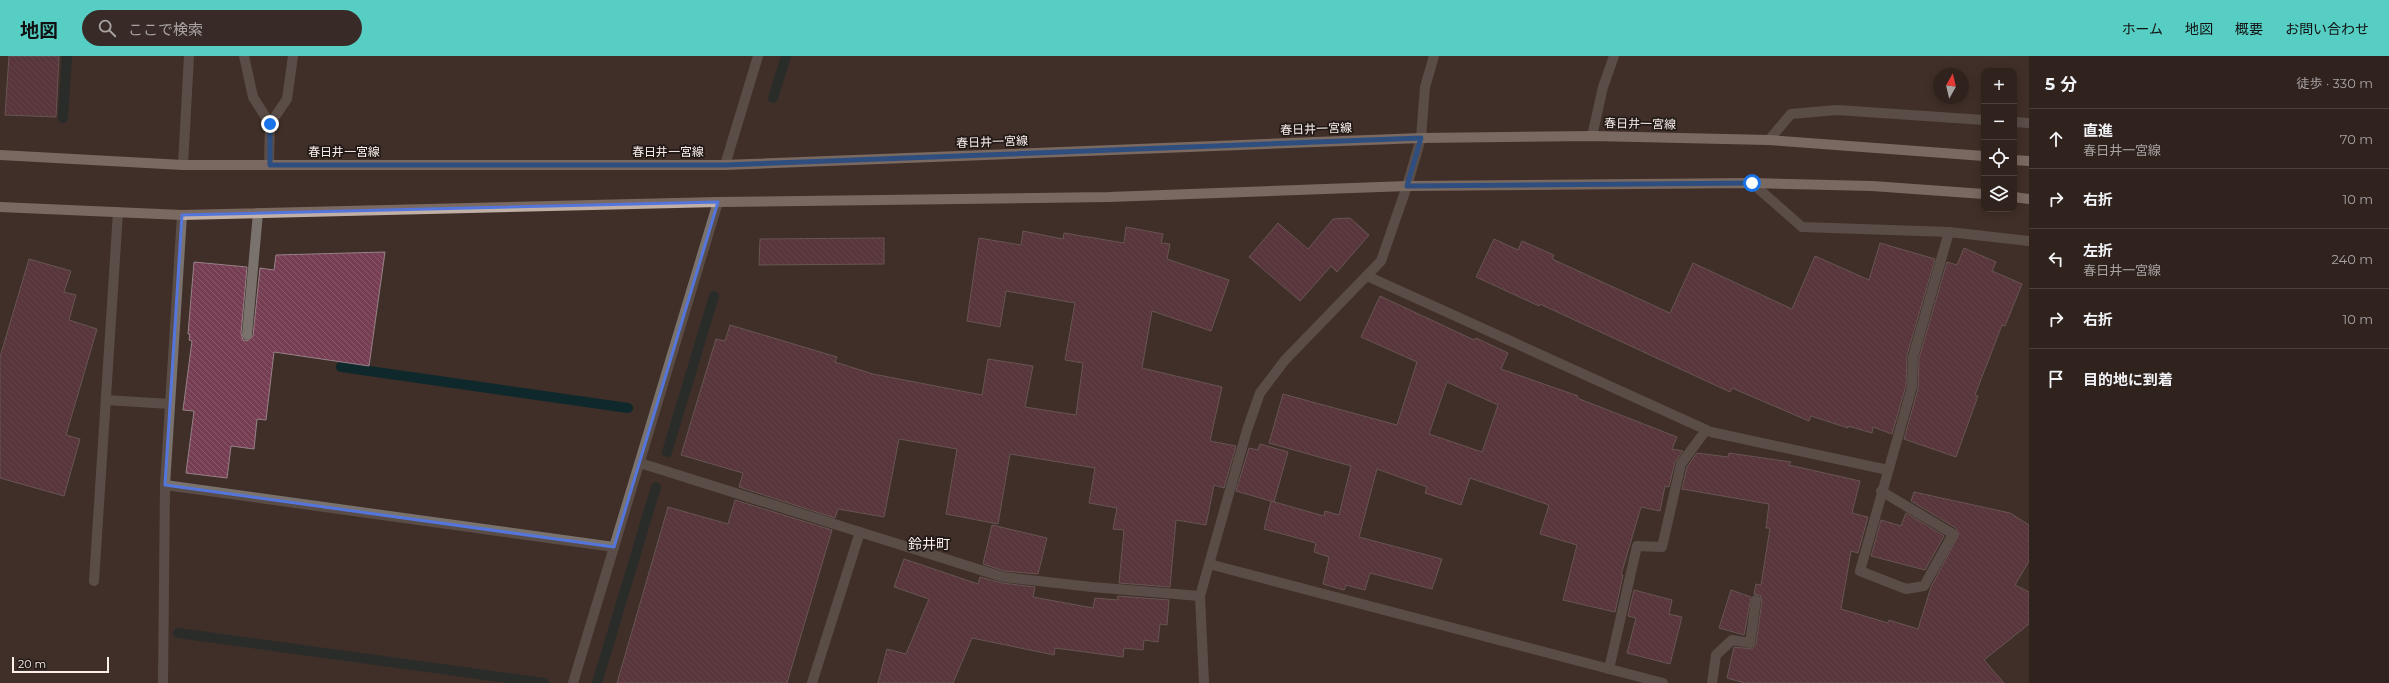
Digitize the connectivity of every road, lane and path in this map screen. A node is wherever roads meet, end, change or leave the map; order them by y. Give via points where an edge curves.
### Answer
1 (189, 56) edge
2 (244, 56) edge
3 (293, 56) edge
4 (758, 56) edge
5 (1434, 56) edge
6 (1614, 56) edge
7 (1981, 120) edge
8 (2017, 122) edge
9 (2029, 123) edge
10 (270, 124) junction
11 (1592, 136) junction
12 (1421, 138) junction
13 (1769, 140) junction
14 (0, 155) edge
15 (1981, 156) edge
16 (2017, 160) edge
17 (2029, 161) edge
18 (183, 165) junction
19 (270, 165) junction
20 (725, 165) junction
21 (1752, 183) junction
22 (1407, 186) junction
23 (1981, 194) edge
24 (2017, 197) edge
25 (2029, 199) edge
26 (718, 202) junction
27 (0, 208) edge
28 (118, 212) junction
29 (258, 213) junction
30 (182, 215) junction
31 (1949, 232) junction
32 (2029, 241) edge
33 (1367, 276) junction
34 (247, 335) dead end
35 (106, 400) junction
36 (170, 404) junction
37 (1706, 430) junction
38 (640, 463) junction
39 (1888, 470) junction
40 (165, 485) junction
41 (1881, 491) junction
42 (860, 532) junction
43 (614, 547) junction
44 (1209, 564) junction
45 (94, 582) dead end
46 (1200, 596) junction
47 (1756, 600) dead end
48 (1609, 669) junction
49 (163, 683) edge
50 (573, 683) edge
51 (812, 683) edge
52 (1204, 683) edge
53 (1663, 683) edge
54 (1712, 683) edge

1 - 18 street
2 - 10 street via 254,97
3 - 10 street via 287,98
4 - 20 street
5 - 12 street via 1425,87
6 - 11 street via 1603,88
7 - 13 street via 1837,110 1791,114
8 - 9 street
10 - 19 street
11 - 12 main road, 春日井一宮線
11 - 13 main road, 春日井一宮線
12 - 20 main road, 春日井一宮線
12 - 22 street
13 - 15 main road, 春日井一宮線
14 - 18 main road, 春日井一宮線
16 - 17 main road
18 - 19 main road, 春日井一宮線
19 - 20 main road, 春日井一宮線
21 - 22 main road
21 - 23 main road via 1872,186
21 - 31 street via 1802,227
22 - 26 main road via 1109,197
22 - 33 street via 1381,260
24 - 25 main road
26 - 29 main road
26 - 38 street
27 - 28 main road
28 - 30 main road
28 - 35 street
29 - 30 main road
29 - 34 street
30 - 36 street
31 - 32 street
31 - 39 street via 1913,357 1912,387
33 - 37 street
33 - 44 street via 1285,360 1260,393
35 - 36 street
35 - 45 street
36 - 40 street
37 - 39 street
37 - 48 street via 1681,464 1662,547 1638,546
38 - 42 street
38 - 43 street
39 - 41 street
40 - 43 street
40 - 49 street
41 - 41 street via 1860,571 1906,589 1924,586 1954,534
42 - 46 street via 1003,577
42 - 51 street
43 - 50 street
44 - 46 street
44 - 48 street
46 - 52 street
47 - 54 street via 1750,643 1732,640 1716,655
48 - 53 street

